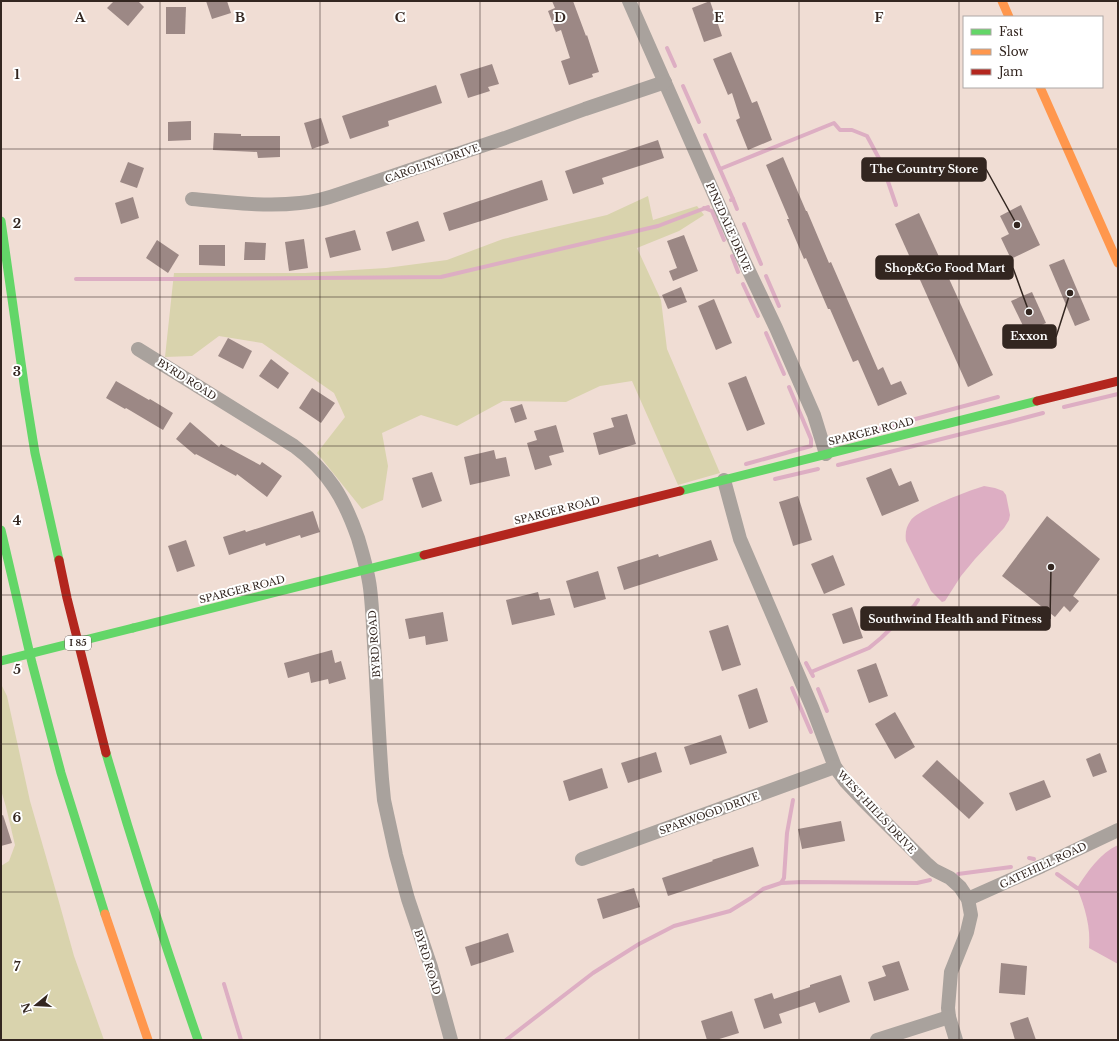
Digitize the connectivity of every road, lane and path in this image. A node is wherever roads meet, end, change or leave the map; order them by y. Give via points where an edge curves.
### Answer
1 (629, 1) edge
2 (1002, 1) edge
3 (1009, 16) edge
4 (665, 82) junction
5 (1040, 88) edge
6 (192, 199) dead end
7 (1, 220) edge
8 (1118, 263) edge
9 (138, 349) dead end
10 (1118, 381) edge
11 (826, 454) junction
12 (724, 480) junction
13 (1, 530) edge
14 (367, 569) junction
15 (1, 661) edge
16 (835, 767) junction
17 (1118, 830) edge
18 (582, 859) dead end
19 (968, 899) junction
20 (949, 1017) junction
21 (148, 1040) edge
22 (198, 1040) edge
23 (451, 1040) edge
24 (877, 1040) edge
25 (956, 1040) edge

1 - 4 street, PINEDALE DRIVE
2 - 3 main road
4 - 6 street, CAROLINE DRIVE via 318,200 262,204
4 - 11 street, PINEDALE DRIVE via 814,415
5 - 8 main road
7 - 22 main road, I 85 via 35,453 66,598 128,828
9 - 14 street, BYRD ROAD via 294,446 321,469 348,510
10 - 11 main road, SPARGER ROAD
11 - 12 main road, SPARGER ROAD
12 - 14 main road, SPARGER ROAD
12 - 16 street, WEST HILLS DRIVE via 740,539 812,706
13 - 21 main road via 61,773 105,915
14 - 15 main road, SPARGER ROAD, bridge
14 - 23 street, BYRD ROAD via 384,800 408,899 431,967
16 - 18 street, SPARWOOD DRIVE
16 - 19 street, WEST HILLS DRIVE via 862,799 926,863 950,878
17 - 19 street, GATEHILL ROAD
19 - 20 street via 971,915 951,972
20 - 24 street
20 - 25 street

